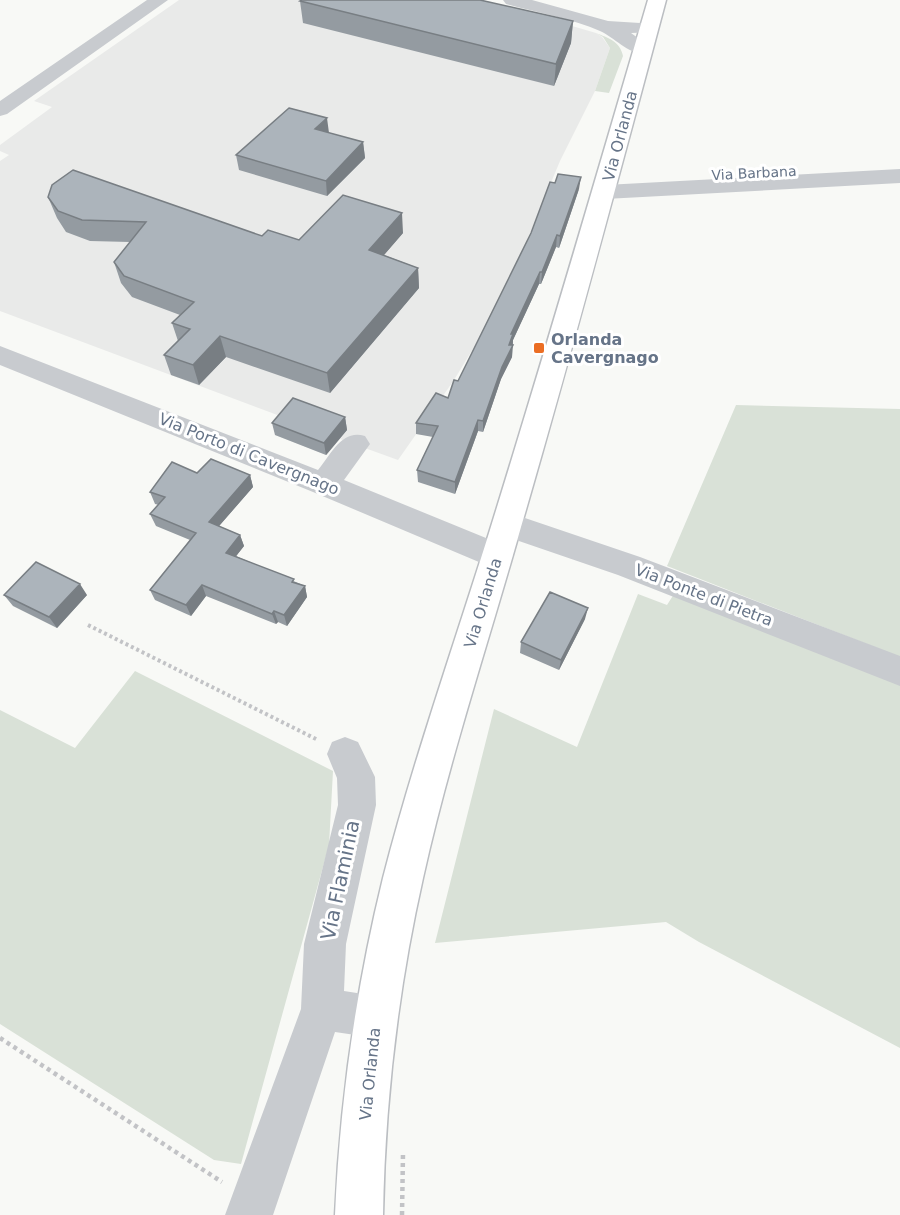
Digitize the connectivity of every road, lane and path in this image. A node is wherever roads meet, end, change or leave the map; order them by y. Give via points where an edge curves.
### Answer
1 (159, 0) edge
2 (512, 0) edge
3 (650, 26) edge
4 (0, 110) edge
5 (900, 165) edge
6 (900, 176) edge
7 (606, 187) junction
8 (0, 355) edge
9 (355, 444) dead end
10 (324, 484) junction
11 (507, 524) junction
12 (498, 556) junction
13 (88, 625) dead end
14 (900, 671) edge
15 (345, 754) joint
16 (322, 1009) junction
17 (376, 1017) junction
18 (0, 1038) edge
19 (404, 1149) dead end
20 (251, 1208) edge
21 (359, 1215) edge
22 (402, 1215) edge

1 - 4 street
2 - 3 street via 608,27
3 - 7 main road, Via Orlanda
5 - 7 street, Via Barbana
6 - 7 street
7 - 11 main road, Via Orlanda
8 - 10 street, Via Porto di Cavergnago
9 - 10 street
10 - 12 street, Via Porto di Cavergnago
11 - 12 main road, Via Orlanda
11 - 14 street, Via Ponte di Pietra via 629,566
12 - 17 main road, Via Orlanda via 403,877
13 - 15 path
15 - 16 street, Via Flaminia via 356,777 357,805 325,944
16 - 17 street
16 - 20 street, Via Flaminia
17 - 21 main road, Via Orlanda
18 - 20 path
19 - 22 path

